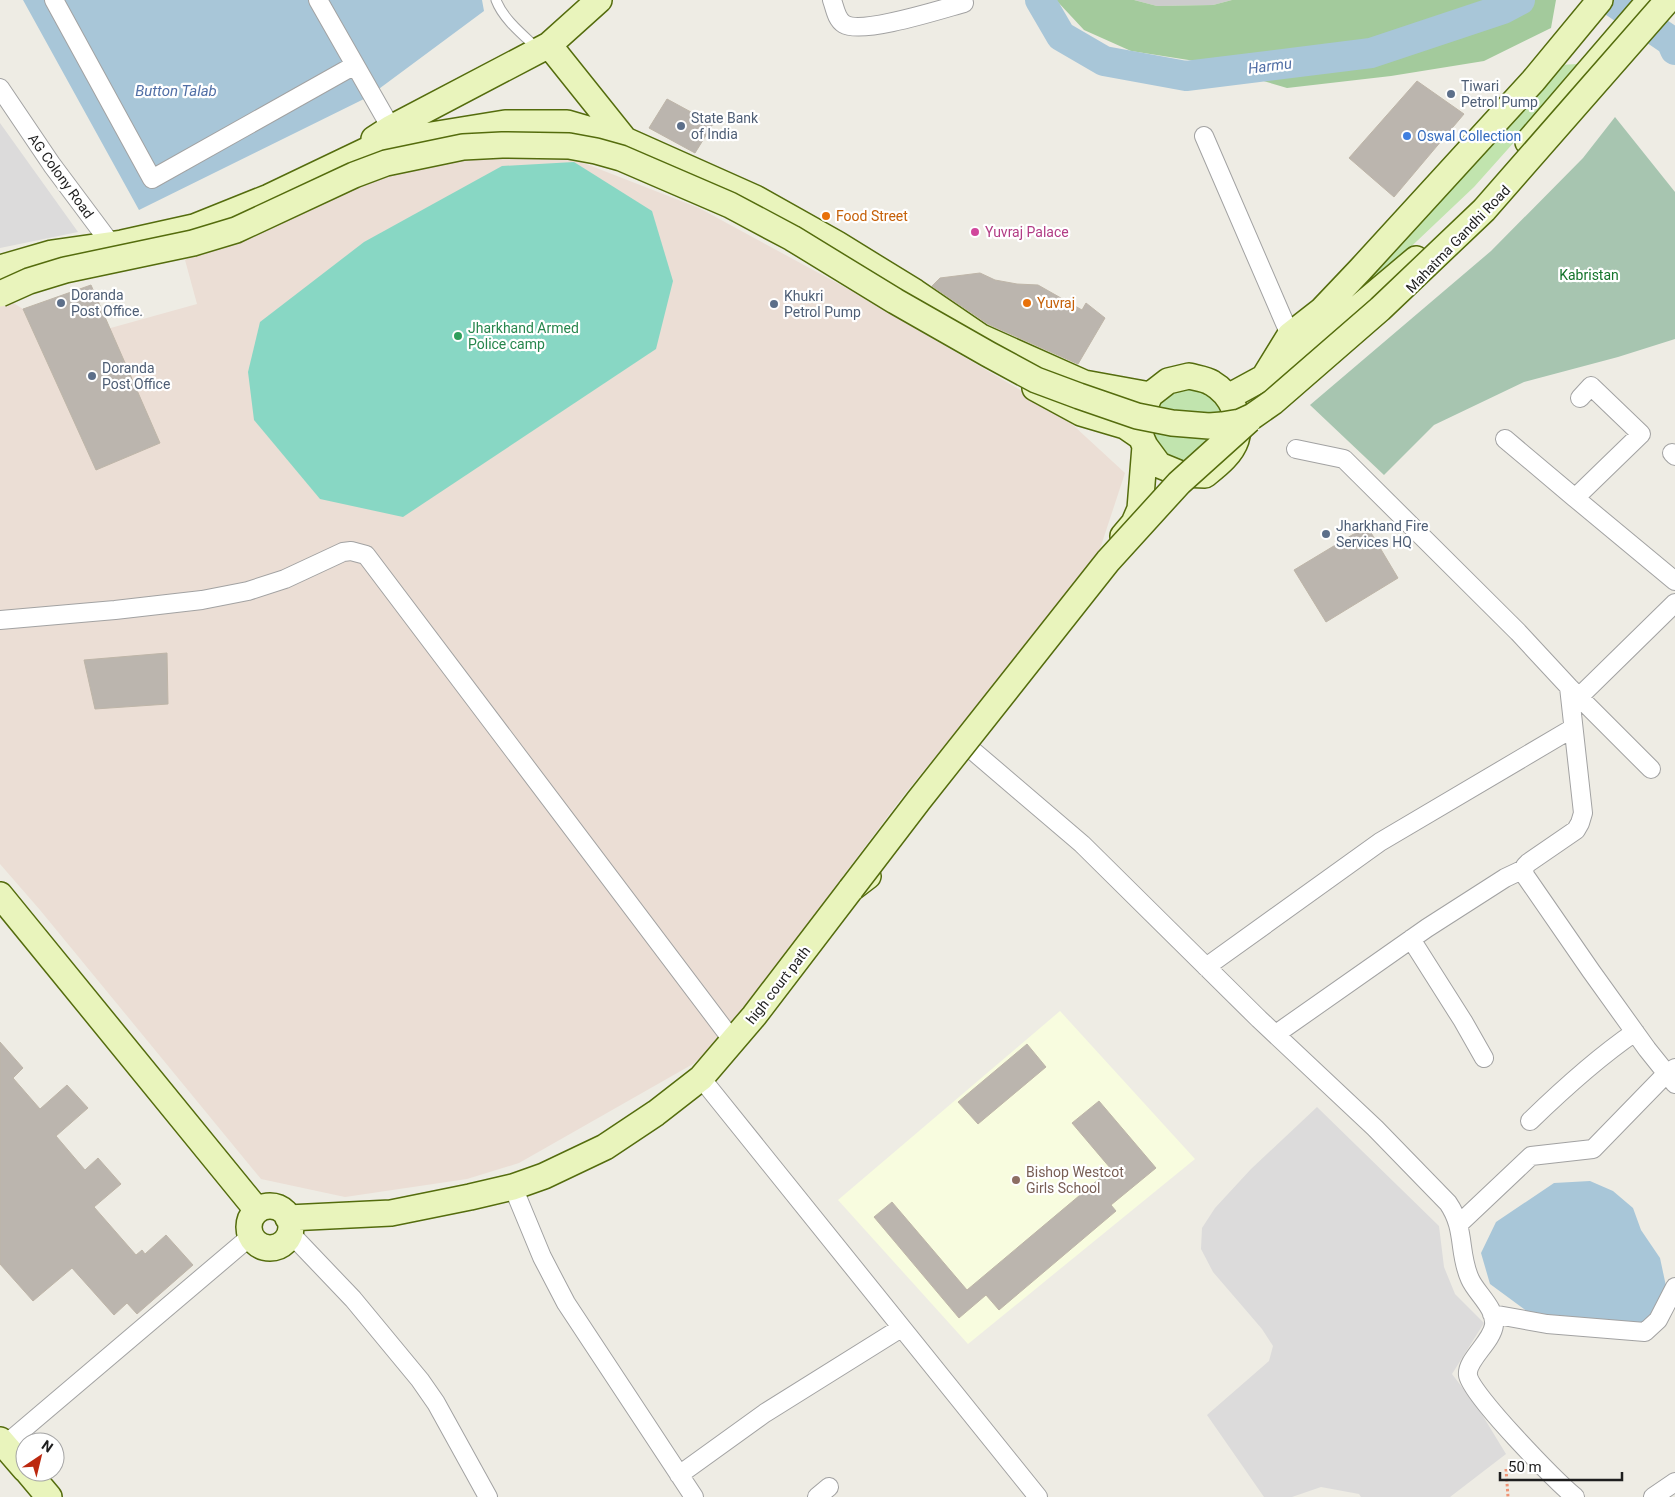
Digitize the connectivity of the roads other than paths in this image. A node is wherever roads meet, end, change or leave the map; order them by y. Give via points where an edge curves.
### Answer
1 (54, 0) edge
2 (318, 0) edge
3 (496, 0) edge
4 (599, 0) edge
5 (832, 0) edge
6 (1650, 0) edge
7 (1659, 0) edge
8 (1668, 0) edge
9 (1674, 0) edge
10 (964, 3) dead end
11 (1593, 8) edge
12 (544, 48) junction
13 (355, 65) junction
14 (1601, 71) junction
15 (0, 88) edge
16 (391, 128) junction
17 (1204, 136) dead end
18 (625, 140) junction
19 (324, 172) junction
20 (114, 255) junction
21 (0, 268) edge
22 (0, 278) edge
23 (0, 294) edge
24 (0, 300) edge
25 (1290, 335) junction
26 (1263, 378) junction
27 (1150, 395) junction
28 (1228, 397) junction
29 (1580, 398) dead end
30 (1253, 416) junction
31 (1505, 439) dead end
32 (1143, 442) junction
33 (1296, 449) dead end
34 (1214, 467) junction
35 (1575, 498) junction
36 (1675, 581) edge
37 (1675, 603) edge
38 (0, 620) edge
39 (1574, 692) junction
40 (1573, 728) junction
41 (972, 750) junction
42 (1651, 769) dead end
43 (1524, 869) junction
44 (851, 889) junction
45 (5, 909) edge
46 (1411, 939) junction
47 (1206, 967) junction
48 (1635, 1032) junction
49 (1276, 1034) junction
50 (733, 1041) junction
51 (1484, 1058) dead end
52 (1672, 1075) edge
53 (701, 1078) junction
54 (1530, 1121) dead end
55 (513, 1187) junction
56 (258, 1210) junction
57 (1459, 1224) junction
58 (289, 1226) junction
59 (251, 1236) junction
60 (1675, 1287) edge
61 (1492, 1314) junction
62 (901, 1328) junction
63 (1, 1444) edge
64 (15, 1459) edge
65 (679, 1475) junction
66 (36, 1482) edge
67 (1675, 1482) edge
68 (49, 1497) edge
69 (488, 1497) edge
70 (694, 1497) edge
71 (1038, 1497) edge
72 (1575, 1497) edge
73 (1653, 1497) edge

1 - 13 street via 152,179
2 - 13 street
3 - 12 lane via 518,30
4 - 12 main road
5 - 10 street via 840,20 854,27 888,23
6 - 14 main road, Mahatma Gandhi Road
7 - 22 main road via 1461,224 1394,286 1304,360 1254,399 1228,409 1192,411 1153,407 1052,377 1006,356 782,222 724,192 625,148 572,135 501,132 393,148 206,229 32,267
8 - 30 main road, bridge via 1484,210 1380,309
9 - 14 main road, Mahatma Gandhi Road
11 - 25 main road via 1533,81 1360,270 1322,310
12 - 16 main road
12 - 18 main road
13 - 16 street
14 - 26 main road, Mahatma Gandhi Road via 1406,269 1303,354
14 - 34 main road, Mahatma Gandhi Road via 1492,206 1413,287 1253,426
15 - 20 street, AG Colony Road
16 - 19 main road
17 - 25 street
18 - 19 main road via 567,123 504,122 382,143
18 - 27 main road via 755,198 852,253 981,337 1084,383
19 - 20 main road via 194,228
20 - 21 main road via 52,253
20 - 24 main road
20 - 32 main road via 162,256 224,240 382,171 465,154 568,152 619,167 770,236 1024,383 1081,412 1125,426
23 - 30 main road, bridge via 29,280 65,270 194,243 236,230 386,163 463,147 502,144 569,146 621,158 730,205 1036,380 1138,416 1172,423 1222,426
25 - 26 main road
26 - 28 main road, Mahatma Gandhi Road
27 - 28 main road via 1168,381 1190,376 1211,382
27 - 32 main road via 1141,415
28 - 34 main road via 1237,418 1236,440
29 - 35 street via 1591,386 1641,434
30 - 44 main road, high court path, bridge via 1179,483 1108,560
31 - 35 street
32 - 34 main road via 1159,465 1181,474
32 - 44 main road via 1140,509 1134,523 864,853
33 - 39 street via 1344,458
34 - 41 main road via 1152,522
35 - 36 street
37 - 39 street
38 - 50 street via 202,600 286,579 343,552 366,555
39 - 40 street
39 - 42 street
40 - 43 street via 1583,814 1576,830 1531,860
40 - 47 street via 1380,842
41 - 44 main road via 882,866
41 - 47 street via 1082,844
43 - 46 street
43 - 48 street via 1525,877
44 - 50 main road, high court path
45 - 56 main road
46 - 49 street
46 - 51 street
47 - 49 street
48 - 52 street
48 - 54 street via 1561,1090
49 - 57 street via 1441,1195
50 - 53 main road, high court path
52 - 57 street via 1593,1149 1531,1156
53 - 55 main road, high court path via 604,1147
53 - 62 street
55 - 58 main road, high court path via 391,1214
55 - 65 street via 542,1257 566,1303
56 - 58 main road via 271,1206 278,1208
56 - 59 main road via 249,1222
57 - 61 street via 1467,1271
58 - 59 main road via 282,1245 275,1248 261,1246
58 - 69 street via 420,1380
59 - 63 street
60 - 61 street via 1658,1320 1645,1332 1547,1324
61 - 72 street via 1493,1331 1469,1367 1469,1378 1513,1435
62 - 65 street via 764,1413
62 - 71 street
63 - 64 main road
65 - 70 street
66 - 68 main road
67 - 73 street

